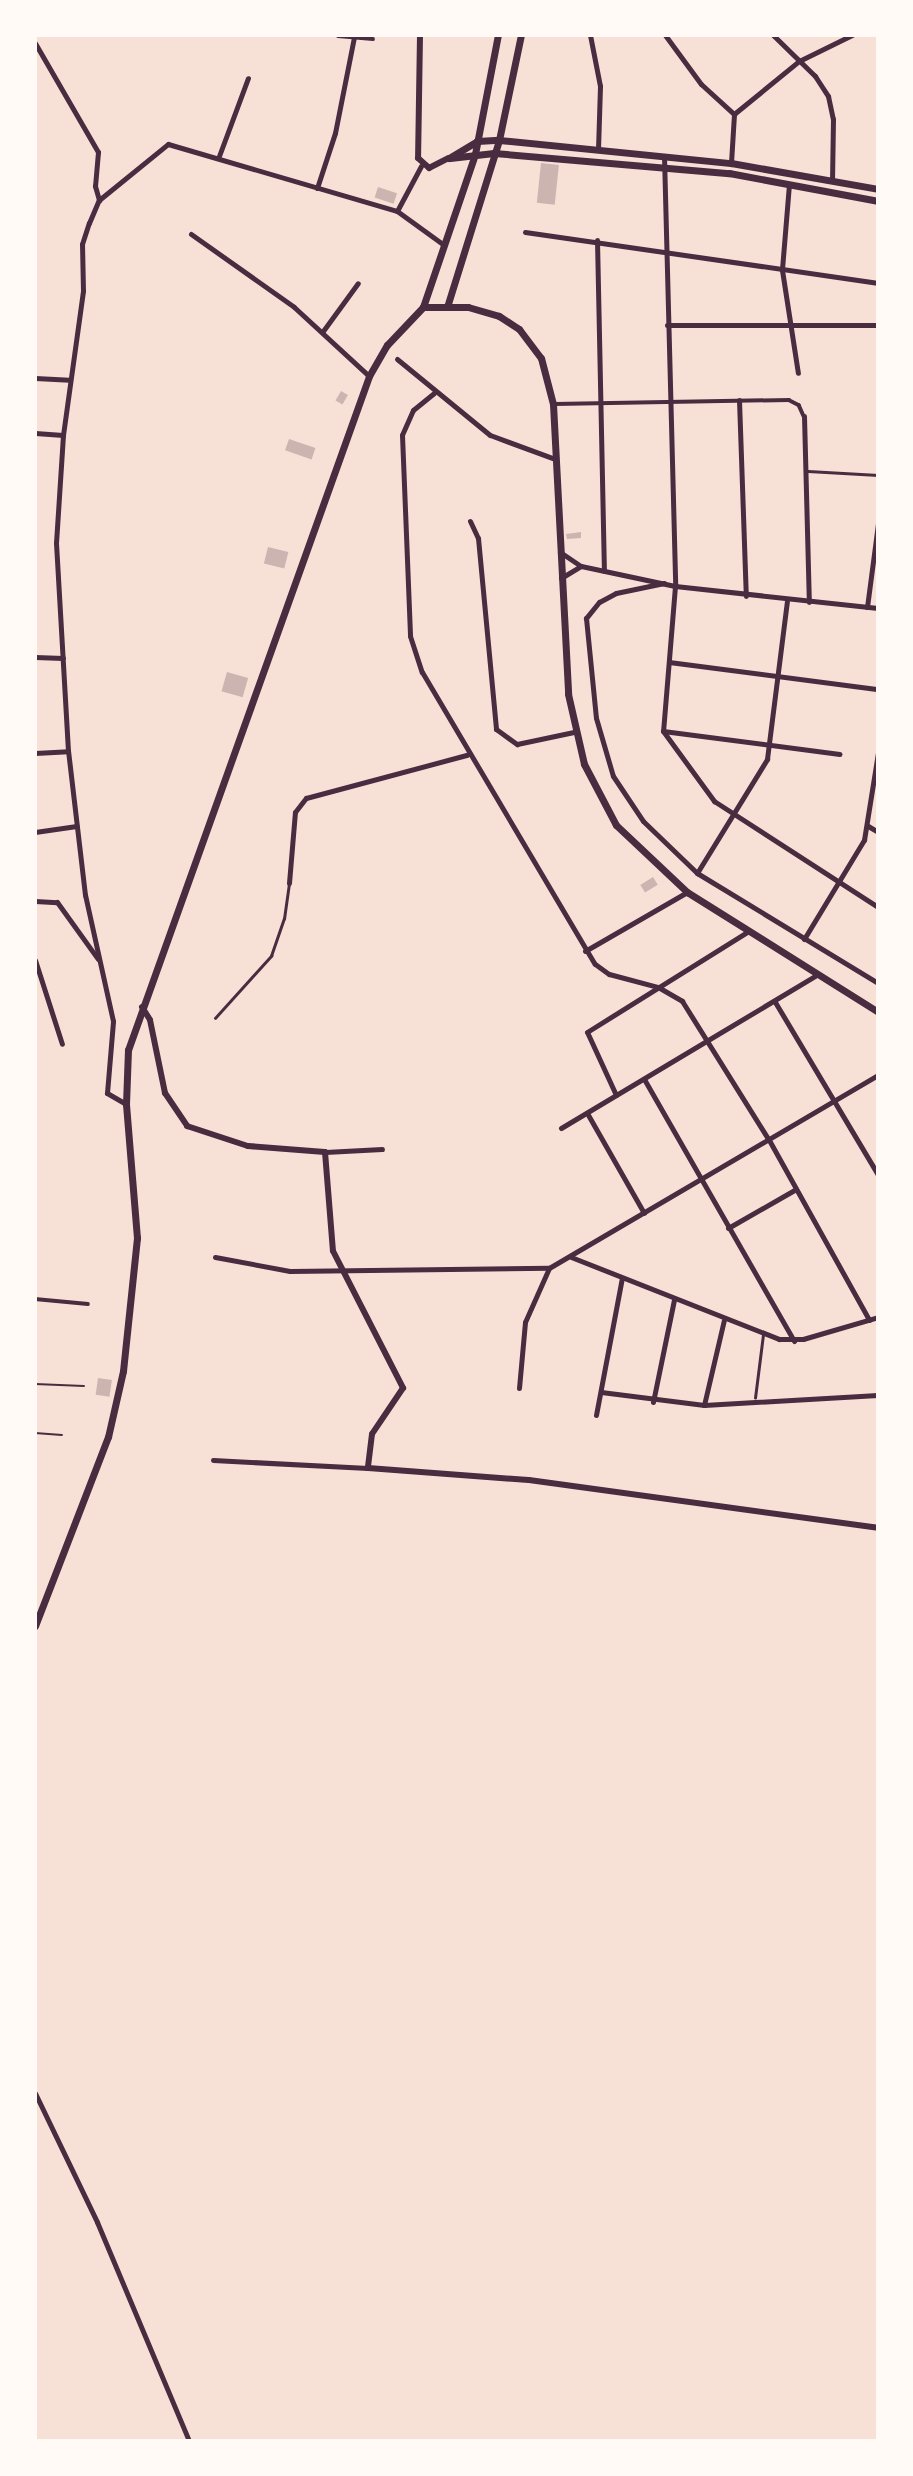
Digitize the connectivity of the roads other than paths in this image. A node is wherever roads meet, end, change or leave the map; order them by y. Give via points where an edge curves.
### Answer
1 (420, 35) edge
2 (498, 35) edge
3 (521, 35) edge
4 (590, 35) edge
5 (665, 35) edge
6 (773, 35) edge
7 (852, 35) edge
8 (338, 36) edge
9 (354, 37) junction
10 (373, 39) dead end
11 (35, 43) edge
12 (799, 61) junction
13 (248, 78) dead end
14 (734, 114) junction
15 (499, 139) junction
16 (477, 141) junction
17 (598, 149) junction
18 (494, 153) junction
19 (475, 154) junction
20 (219, 156) junction
21 (664, 156) junction
22 (449, 158) junction
23 (731, 163) junction
24 (421, 166) junction
25 (665, 168) junction
26 (832, 181) junction
27 (789, 184) junction
28 (317, 188) junction
29 (878, 189) edge
30 (99, 200) junction
31 (878, 201) edge
32 (397, 211) junction
33 (526, 232) dead end
34 (191, 234) dead end
35 (597, 240) junction
36 (444, 245) junction
37 (666, 251) junction
38 (782, 270) junction
39 (358, 283) dead end
40 (878, 283) edge
41 (423, 307) junction
42 (447, 307) junction
43 (667, 325) junction
44 (878, 325) edge
45 (787, 327) junction
46 (323, 331) junction
47 (397, 359) dead end
48 (798, 373) dead end
49 (369, 376) junction
50 (35, 378) edge
51 (69, 380) junction
52 (434, 393) junction
53 (601, 400) junction
54 (739, 400) junction
55 (668, 402) junction
56 (553, 404) junction
57 (804, 416) joint
58 (35, 433) edge
59 (64, 435) junction
60 (555, 459) junction
61 (804, 471) junction
62 (878, 475) edge
63 (470, 521) dead end
64 (878, 523) edge
65 (560, 552) junction
66 (581, 566) junction
67 (604, 571) junction
68 (561, 578) junction
69 (664, 583) junction
70 (675, 586) junction
71 (746, 596) junction
72 (787, 601) junction
73 (808, 602) junction
74 (867, 607) junction
75 (878, 608) edge
76 (35, 657) edge
77 (63, 658) junction
78 (669, 662) junction
79 (778, 673) junction
80 (878, 689) edge
81 (663, 731) junction
82 (574, 732) junction
83 (770, 747) junction
84 (68, 751) junction
85 (35, 753) edge
86 (878, 753) edge
87 (840, 754) dead end
88 (467, 755) junction
89 (734, 817) junction
90 (77, 826) junction
91 (868, 827) junction
92 (35, 832) edge
93 (878, 832) edge
94 (697, 873) junction
95 (289, 883) joint
96 (840, 883) junction
97 (687, 892) junction
98 (35, 901) edge
99 (878, 907) edge
100 (747, 932) junction
101 (804, 939) junction
102 (585, 951) junction
103 (35, 960) edge
104 (99, 962) junction
105 (818, 974) junction
106 (878, 984) edge
107 (658, 987) junction
108 (775, 1002) junction
109 (142, 1006) junction
110 (878, 1012) edge
111 (215, 1018) dead end
112 (709, 1041) junction
113 (62, 1044) dead end
114 (878, 1074) edge
115 (644, 1079) junction
116 (616, 1095) junction
117 (834, 1100) junction
118 (125, 1104) junction
119 (587, 1113) junction
120 (561, 1128) dead end
121 (769, 1140) junction
122 (382, 1149) dead end
123 (325, 1152) junction
124 (878, 1175) edge
125 (701, 1180) junction
126 (796, 1189) junction
127 (644, 1213) junction
128 (728, 1228) junction
129 (215, 1257) dead end
130 (571, 1257) junction
131 (549, 1268) junction
132 (344, 1269) junction
133 (622, 1278) junction
134 (35, 1299) edge
135 (674, 1300) junction
136 (88, 1304) dead end
137 (878, 1317) edge
138 (724, 1320) junction
139 (869, 1320) junction
140 (763, 1335) junction
141 (793, 1340) junction
142 (519, 1388) dead end
143 (601, 1392) junction
144 (878, 1395) edge
145 (755, 1398) dead end
146 (653, 1402) junction
147 (704, 1405) junction
148 (596, 1415) dead end
149 (213, 1460) dead end
150 (368, 1468) junction
151 (878, 1528) edge
152 (35, 1626) edge
153 (35, 2093) edge
154 (189, 2441) edge

1 - 24 street
2 - 16 main road
3 - 15 main road
4 - 17 street via 600,86
5 - 14 street via 701,84
6 - 12 street
7 - 12 street
8 - 9 street
9 - 10 street
9 - 28 street via 335,133
11 - 30 street via 98,152 95,186
12 - 14 street
12 - 26 street via 815,76 832,110
13 - 20 street
14 - 23 street
15 - 16 main road
15 - 17 main road
15 - 18 main road
16 - 19 main road
16 - 22 main road
17 - 21 main road
18 - 19 main road
18 - 25 main road
18 - 42 main road
19 - 22 main road
19 - 36 main road
20 - 28 street
20 - 30 street via 164,145
21 - 23 main road
21 - 25 street
22 - 24 street via 429,168
23 - 26 main road
24 - 32 street
25 - 27 main road
25 - 37 street
26 - 29 main road
27 - 31 main road
27 - 38 street
28 - 32 street
30 - 51 street via 82,244 83,291
32 - 36 street
33 - 35 street
34 - 46 street
35 - 37 street
35 - 53 street
36 - 41 main road
37 - 38 street
37 - 43 street
38 - 40 street
38 - 45 street
39 - 46 street
41 - 42 main road
41 - 49 main road via 381,352
42 - 56 main road via 488,311 519,329 541,358
43 - 45 street
43 - 55 street
44 - 45 street
45 - 48 street
46 - 49 street
47 - 52 street
49 - 109 main road
50 - 51 street
51 - 59 street
52 - 60 street via 502,442
52 - 88 street via 413,410 402,435 410,636 422,671
53 - 55 street
53 - 56 street
53 - 67 street
54 - 55 street
54 - 57 street via 789,400 799,405
54 - 71 street
55 - 70 street
56 - 60 main road
57 - 61 street
58 - 59 street
59 - 77 street via 57,542
60 - 65 main road
61 - 62 lane
61 - 73 street
63 - 82 street via 478,538 496,729 517,744
64 - 74 street
65 - 66 street
65 - 68 main road
66 - 67 street
66 - 68 street
67 - 69 street
68 - 82 main road
69 - 70 street
69 - 94 street via 624,590 599,601 584,629 599,737 613,776 643,821
70 - 71 street
70 - 78 street
71 - 72 street
72 - 73 street
72 - 79 street
73 - 74 street
74 - 75 street
76 - 77 street
77 - 84 street
78 - 79 street
78 - 81 street
79 - 80 street
79 - 83 street
81 - 83 street
81 - 89 street via 714,801
82 - 97 main road via 584,764 616,825
83 - 87 street
83 - 89 street via 762,772
84 - 85 street
84 - 90 street
86 - 91 street
88 - 95 street via 306,798 295,812
88 - 102 street
89 - 94 street
89 - 96 street
90 - 92 street
90 - 104 street
91 - 93 street
91 - 96 street
94 - 101 street
95 - 111 lane via 284,919 271,956
96 - 99 street
96 - 101 street
97 - 100 main road
97 - 102 street
98 - 104 street via 57,902
100 - 105 main road
100 - 107 street
101 - 106 street
102 - 107 street via 609,974
103 - 113 street
104 - 118 street via 113,1021 107,1093
105 - 108 street
105 - 110 main road
107 - 112 street via 682,1001
107 - 116 street via 587,1032
108 - 112 street
108 - 117 street
109 - 118 main road via 128,1050
109 - 123 street via 165,1093 187,1126 248,1146
112 - 115 street
112 - 121 street
114 - 117 street
115 - 116 street
115 - 125 street
116 - 119 street
117 - 121 street
117 - 124 street
118 - 152 main road via 136,1238 123,1371 107,1437
119 - 120 street
119 - 127 street
121 - 125 street
121 - 126 street
122 - 123 street
123 - 132 street via 333,1251
125 - 127 street
125 - 128 street
126 - 128 street
126 - 139 street
127 - 130 street
128 - 141 street
129 - 132 street via 290,1271
130 - 131 street
130 - 133 street
131 - 132 street
131 - 142 street via 525,1322
132 - 150 street via 402,1388 372,1434
133 - 135 street
133 - 143 street
134 - 136 street
135 - 138 street
135 - 146 street
137 - 139 street
138 - 140 street
138 - 147 street
139 - 141 street
140 - 141 street
140 - 145 lane
143 - 146 street
143 - 148 street
144 - 147 street
146 - 147 street
149 - 150 street
150 - 151 street via 529,1480
153 - 154 street via 97,2222

